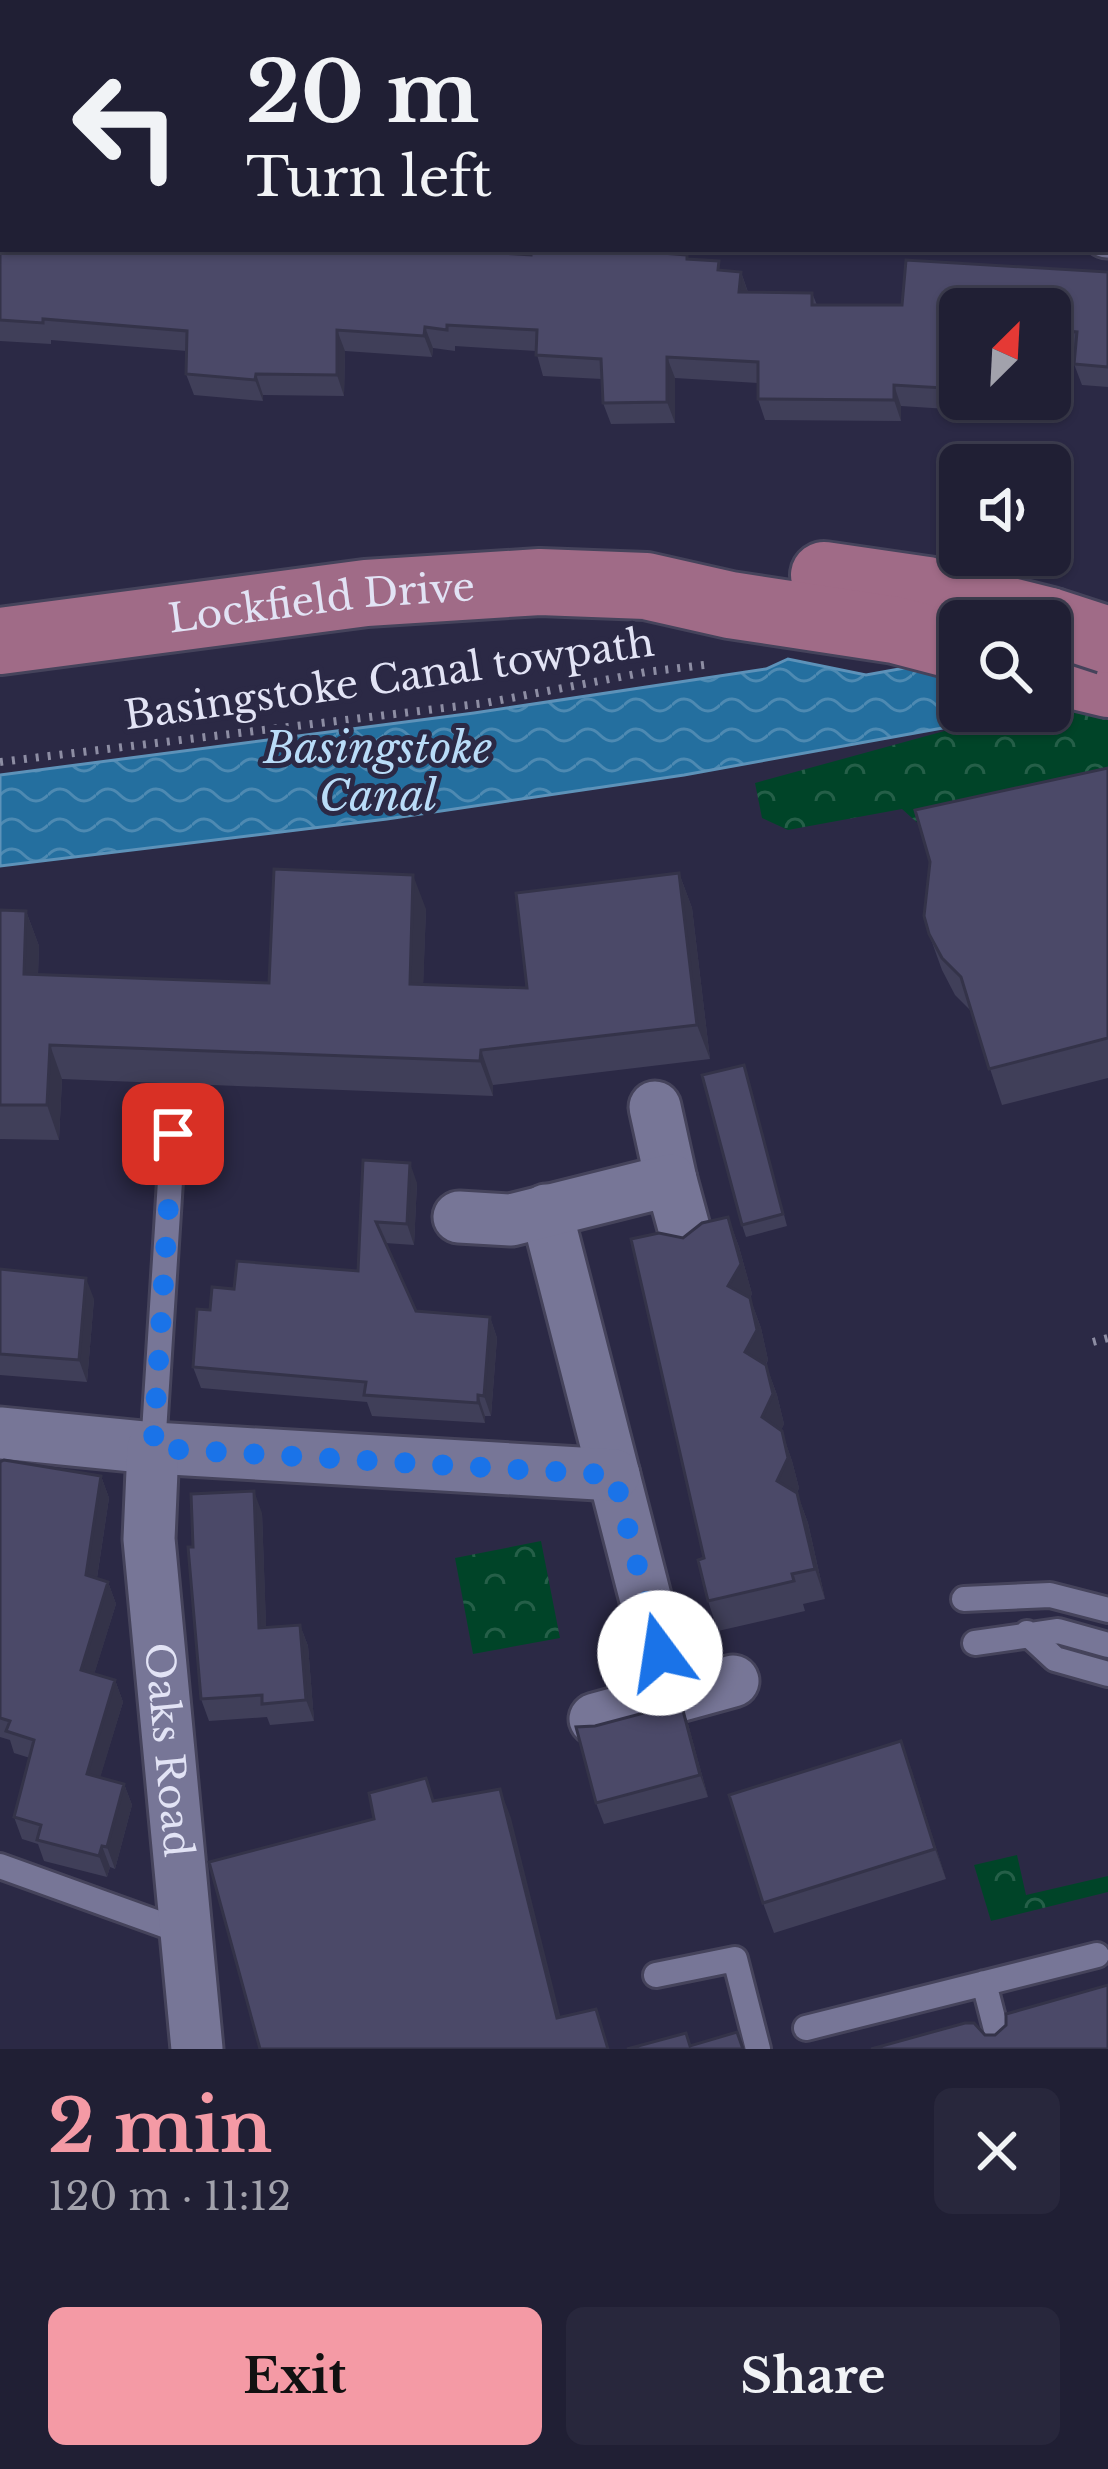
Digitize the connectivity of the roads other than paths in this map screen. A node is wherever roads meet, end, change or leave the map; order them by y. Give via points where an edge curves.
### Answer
1 (646, 586) junction
2 (967, 600) edge
3 (1071, 628) edge
4 (1108, 640) edge
5 (0, 641) edge
6 (939, 642) edge
7 (1071, 675) edge
8 (1108, 684) edge
9 (655, 1107) dead end
10 (173, 1134) dead end
11 (671, 1180) junction
12 (546, 1210) junction
13 (459, 1217) dead end
14 (687, 1239) edge
15 (0, 1433) edge
16 (153, 1448) junction
17 (614, 1475) junction
18 (964, 1599) dead end
19 (1108, 1610) edge
20 (1027, 1633) junction
21 (975, 1643) dead end
22 (1108, 1645) edge
23 (1108, 1674) edge
24 (733, 1681) dead end
25 (671, 1698) junction
26 (595, 1719) dead end
27 (0, 1866) edge
28 (188, 1934) junction
29 (1097, 1955) dead end
30 (656, 1975) dead end
31 (984, 1983) junction
32 (806, 2028) dead end
33 (197, 2049) edge
34 (758, 2049) edge
35 (1001, 2049) edge

1 - 2 main road, Lockfield Drive via 710,563
1 - 5 main road, Lockfield Drive via 540,582 366,593
1 - 6 main road, Lockfield Drive via 723,634 895,630
3 - 4 main road, Lockfield Drive, bridge
7 - 8 main road
9 - 11 street
10 - 16 lane
11 - 12 street
11 - 14 street
12 - 13 street via 511,1220
12 - 17 street
15 - 16 street
16 - 17 street
16 - 28 street, Oaks Road via 149,1539
17 - 25 street
18 - 19 lane via 1050,1595
20 - 21 lane
20 - 22 lane via 1058,1631
20 - 23 lane via 1055,1659
24 - 25 street
25 - 26 street
27 - 28 lane
28 - 33 street, Oaks Road
29 - 31 lane
30 - 34 lane via 735,1959
31 - 32 lane
31 - 35 lane

